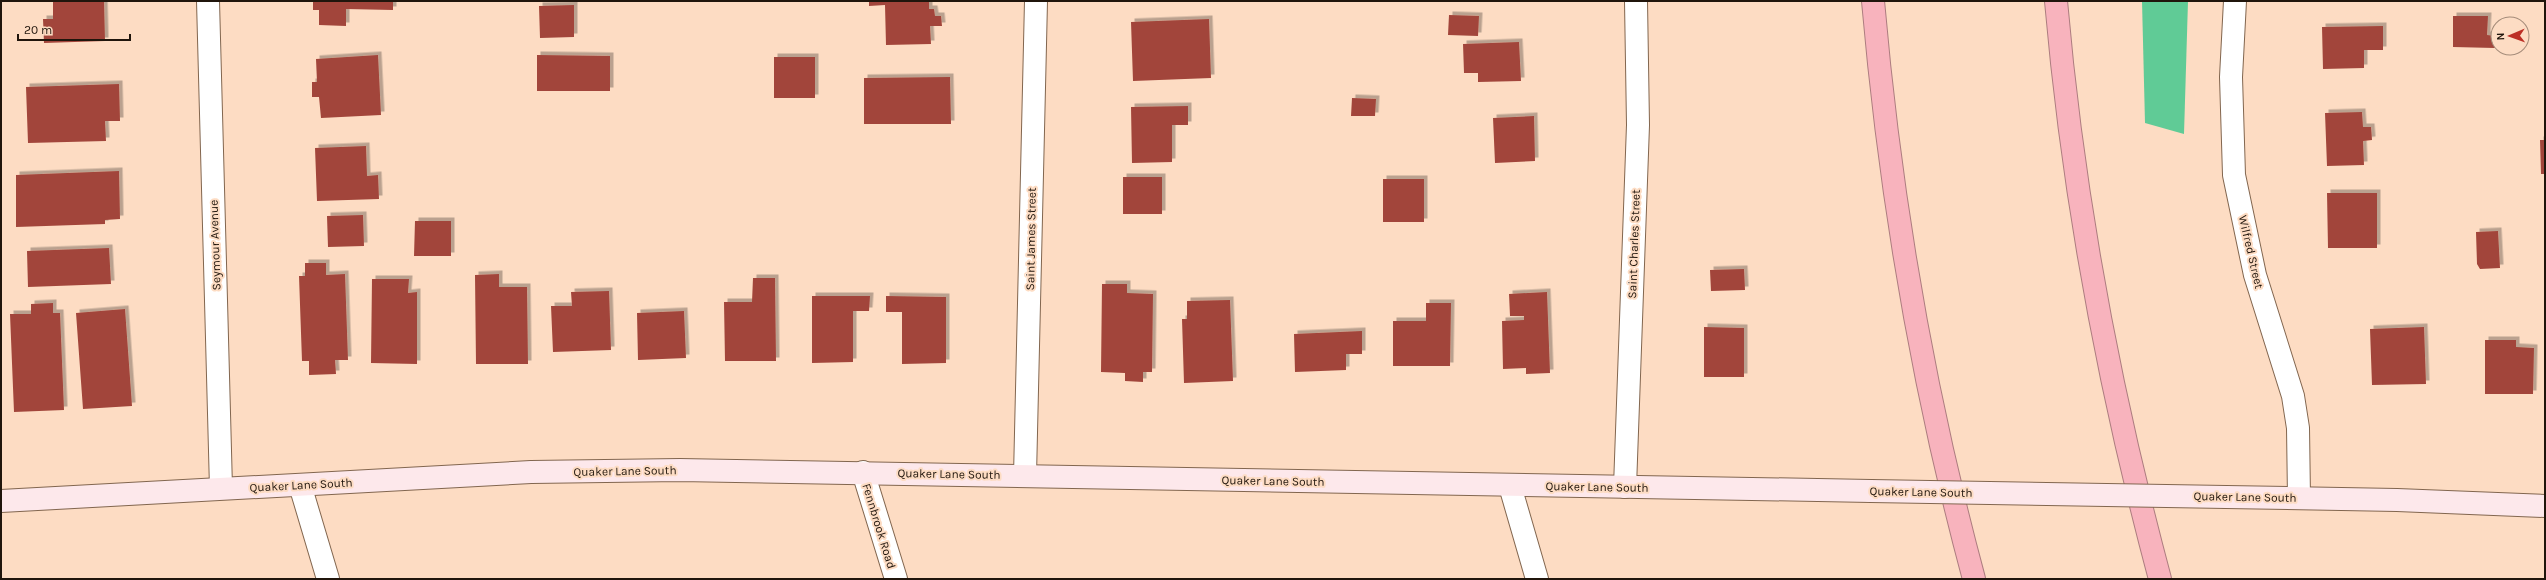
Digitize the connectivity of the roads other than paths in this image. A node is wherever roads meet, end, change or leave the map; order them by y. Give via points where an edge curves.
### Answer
1 (208, 1) edge
2 (1036, 1) edge
3 (1636, 1) edge
4 (1873, 1) edge
5 (2056, 1) edge
6 (2235, 1) edge
7 (863, 472) junction
8 (1025, 476) junction
9 (300, 485) junction
10 (1510, 486) junction
11 (1625, 487) junction
12 (221, 488) junction
13 (2300, 498) junction
14 (1, 502) edge
15 (2545, 506) edge
16 (328, 579) edge
17 (896, 579) edge
18 (1536, 579) edge
19 (1974, 579) edge
20 (2160, 579) edge

1 - 12 street, Seymour Avenue
2 - 8 street, Saint James Street
3 - 11 street, Saint Charles Street via 1638,125
4 - 19 highway via 1887,130 1919,335 1939,433
5 - 20 highway via 2069,129 2098,311 2118,410
6 - 13 street, Wilfred Street via 2231,77 2234,175 2255,275 2293,396 2298,428
7 - 8 main road, Quaker Lane South
7 - 9 main road, Quaker Lane South via 539,472
7 - 17 street, Fennbrook Road
8 - 10 main road, Quaker Lane South
9 - 12 main road, Quaker Lane South
9 - 16 street
10 - 11 main road, Quaker Lane South
10 - 18 street
11 - 13 main road, Quaker Lane South, bridge
12 - 14 main road, Quaker Lane South
13 - 15 main road, Quaker Lane South

